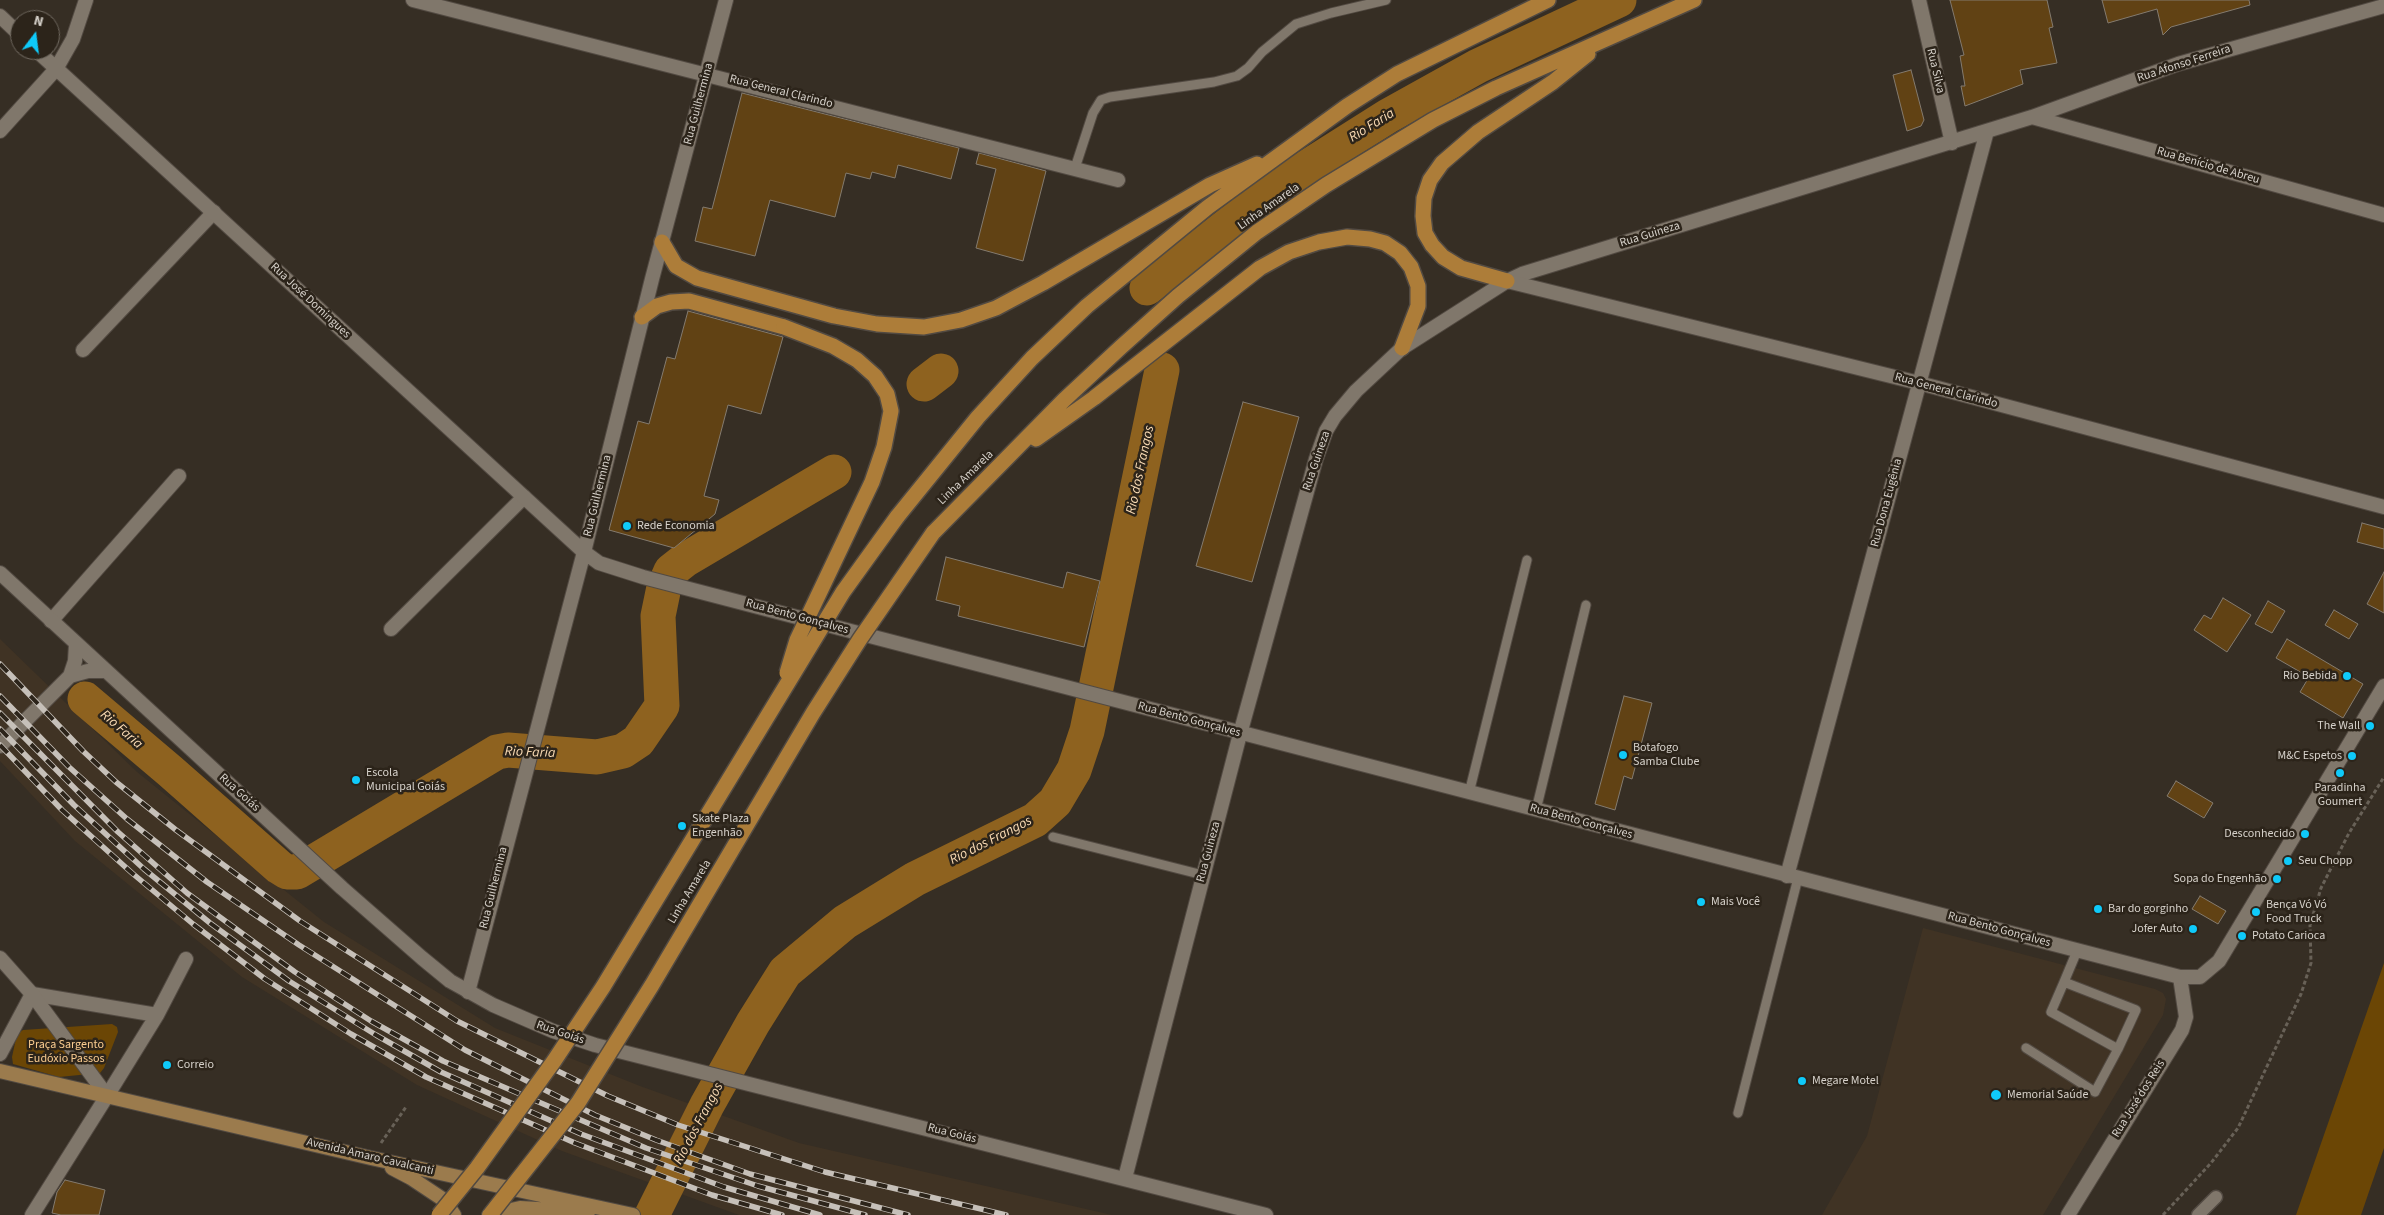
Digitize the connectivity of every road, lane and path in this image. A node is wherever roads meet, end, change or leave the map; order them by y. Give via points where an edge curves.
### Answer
1 (86, 0) edge
2 (413, 0) edge
3 (726, 0) edge
4 (1386, 0) edge
5 (1548, 0) edge
6 (1694, 0) edge
7 (1919, 0) edge
8 (2384, 6) edge
9 (0, 16) edge
10 (10, 26) edge
11 (1598, 44) junction
12 (47, 60) edge
13 (56, 68) junction
14 (707, 73) junction
15 (2032, 117) junction
16 (0, 131) edge
17 (1987, 131) junction
18 (1952, 143) junction
19 (1276, 157) junction
20 (1075, 168) junction
21 (1118, 180) dead end
22 (214, 212) junction
23 (2384, 215) edge
24 (662, 242) junction
25 (1507, 281) junction
26 (642, 317) junction
27 (1402, 348) junction
28 (83, 350) dead end
29 (1919, 383) junction
30 (1006, 460) junction
31 (179, 476) dead end
32 (524, 497) junction
33 (2384, 507) edge
34 (584, 552) junction
35 (1527, 560) dead end
36 (0, 573) edge
37 (1586, 605) dead end
38 (51, 621) junction
39 (392, 629) dead end
40 (76, 644) junction
41 (106, 671) junction
42 (70, 676) junction
43 (2384, 686) edge
44 (783, 690) junction
45 (1240, 734) junction
46 (0, 746) edge
47 (2384, 777) edge
48 (1469, 793) junction
49 (1536, 810) junction
50 (1053, 837) dead end
51 (1203, 875) junction
52 (1793, 877) junction
53 (2077, 951) junction
54 (0, 958) edge
55 (186, 960) dead end
56 (2180, 977) junction
57 (2064, 982) junction
58 (468, 992) junction
59 (32, 994) junction
60 (157, 1015) junction
61 (2026, 1048) dead end
62 (2118, 1048) junction
63 (0, 1054) edge
64 (0, 1071) edge
65 (107, 1096) junction
66 (406, 1106) dead end
67 (1738, 1113) dead end
68 (371, 1158) junction
69 (1125, 1178) junction
70 (2216, 1197) dead end
71 (32, 1215) edge
72 (439, 1215) edge
73 (454, 1215) edge
74 (489, 1215) edge
75 (628, 1215) edge
76 (634, 1215) edge
77 (1266, 1215) edge
78 (2068, 1215) edge
79 (2163, 1215) edge
80 (2198, 1215) edge

1 - 13 street via 73,39
2 - 14 street, Rua General Clarindo
3 - 14 street, Rua Guilhermina
4 - 20 lane via 1296,24 1237,76 1101,100 1093,113
5 - 19 highway, Linha Amarela via 1397,74
6 - 11 highway, Linha Amarela
7 - 18 street, Rua Silva
8 - 15 street, Rua Afonso Ferreira via 2178,64
9 - 10 street
11 - 25 highway via 1553,82 1478,132 1442,163 1430,180 1423,216 1425,233 1432,245 1443,257 1461,268
11 - 30 highway, Linha Amarela via 1496,88 1433,120 1326,185 1257,232 1121,347
12 - 13 street, Rua José Domingues
13 - 16 street
13 - 22 street, Rua José Domingues
14 - 20 street, Rua General Clarindo
14 - 24 street, Rua Guilhermina
15 - 17 street, Rua Afonso Ferreira
15 - 23 street, Rua Benício de Abreu
17 - 18 street, Rua Guineza
17 - 29 street, Rua Dona Eugênia
18 - 25 street, Rua Guineza
19 - 24 highway via 1210,185 996,308 961,320 924,327 877,324 834,316 697,278 676,266
19 - 44 highway, Linha Amarela, bridge via 1208,207 1087,306 978,416 853,577
20 - 21 street, Rua General Clarindo
22 - 28 street
22 - 32 street, Rua José Domingues
24 - 26 street, Rua Guilhermina
25 - 27 street, Rua Guineza
25 - 29 street, Rua General Clarindo
26 - 34 street, Rua Guilhermina
26 - 44 highway, bridge via 657,306 689,302 784,327 834,346 857,360 875,376 887,394 891,411 884,447 872,482 797,640
27 - 30 highway via 1418,306 1418,286 1411,267 1400,252 1370,239 1347,237 1319,242 1289,252 1260,268 1094,398
27 - 45 street, Rua Guineza via 1356,390 1326,431
29 - 33 street, Rua General Clarindo
29 - 52 street, Rua Dona Eugênia
30 - 74 highway, Linha Amarela, bridge via 933,533 876,615 813,713 578,1103
31 - 38 street
32 - 34 street, Rua José Domingues
32 - 39 street
34 - 45 street, Rua Bento Gonçalves via 599,563 643,577
34 - 58 street, Rua Guilhermina
35 - 48 lane
36 - 38 street, Rua Goiás
37 - 49 lane
38 - 40 street, Rua Goiás
40 - 41 street, Rua Goiás
40 - 42 street
41 - 42 street
41 - 58 street, Rua Goiás via 342,888 422,958
42 - 46 street
43 - 56 street, Rua Bento Gonçalves via 2219,961 2200,976
44 - 72 highway, Linha Amarela, bridge via 554,1061
45 - 48 street, Rua Bento Gonçalves
45 - 51 street, Rua Guineza
47 - 79 path via 2349,833 2321,888 2310,925 2311,963 2301,994 2238,1128
48 - 49 street, Rua Bento Gonçalves
49 - 52 street, Rua Bento Gonçalves
50 - 51 lane
51 - 69 street, Rua Guineza
52 - 53 street, Rua Bento Gonçalves
52 - 67 lane
53 - 56 street, Rua Bento Gonçalves
53 - 57 lane
54 - 59 street
55 - 60 street
56 - 78 street, Rua José dos Reis via 2186,1017 2182,1030
57 - 62 lane via 2051,1012
57 - 62 lane via 2136,1010
58 - 69 street, Rua Goiás via 519,1018 595,1045
59 - 60 street
59 - 63 street
59 - 65 street
60 - 65 street
61 - 62 lane via 2095,1092
64 - 65 main road, Avenida Amaro Cavalcanti
65 - 68 main road, Avenida Amaro Cavalcanti
65 - 71 street
66 - 68 path
68 - 73 main road via 411,1178 444,1200
68 - 76 main road, Avenida Amaro Cavalcanti
69 - 77 street, Rua Goiás
70 - 80 street
74 - 75 main road via 520,1208

